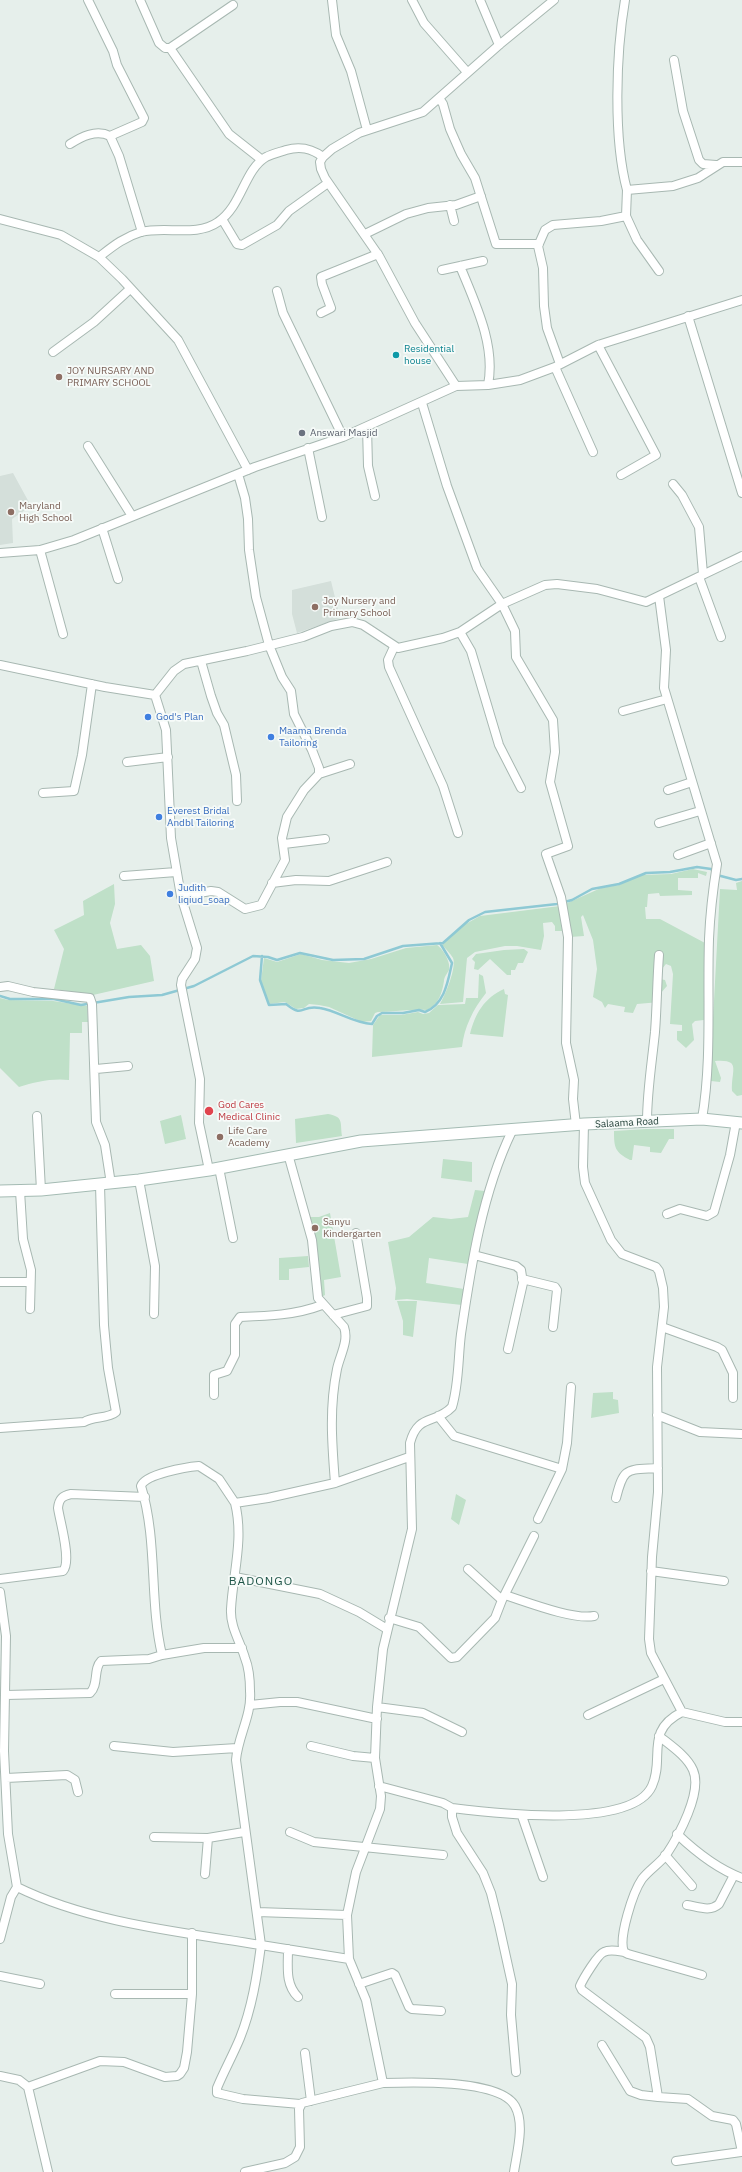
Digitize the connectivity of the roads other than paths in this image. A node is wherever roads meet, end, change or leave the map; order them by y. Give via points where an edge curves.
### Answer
1 (88, 0) edge
2 (140, 0) edge
3 (332, 0) edge
4 (412, 0) edge
5 (480, 0) edge
6 (554, 0) edge
7 (625, 0) edge
8 (233, 5) dead end
9 (498, 45) junction
10 (170, 48) junction
11 (674, 60) dead end
12 (467, 72) junction
13 (439, 98) junction
14 (367, 130) junction
15 (110, 136) junction
16 (70, 144) dead end
17 (323, 157) junction
18 (262, 160) junction
19 (742, 162) edge
20 (716, 166) junction
21 (328, 183) junction
22 (627, 190) junction
23 (481, 196) junction
24 (450, 206) junction
25 (626, 216) junction
26 (0, 219) edge
27 (222, 219) junction
28 (454, 221) dead end
29 (142, 232) junction
30 (364, 234) junction
31 (539, 244) junction
32 (378, 254) junction
33 (100, 257) junction
34 (483, 261) dead end
35 (460, 266) junction
36 (442, 270) dead end
37 (659, 271) dead end
38 (130, 289) junction
39 (277, 291) dead end
40 (742, 300) edge
41 (321, 313) dead end
42 (688, 316) junction
43 (598, 344) junction
44 (53, 352) dead end
45 (558, 365) junction
46 (488, 385) junction
47 (456, 386) junction
48 (422, 403) junction
49 (367, 427) junction
50 (343, 437) junction
51 (88, 446) dead end
52 (308, 448) junction
53 (593, 452) dead end
54 (248, 470) junction
55 (238, 474) junction
56 (621, 476) dead end
57 (673, 484) dead end
58 (742, 493) edge
59 (375, 496) dead end
60 (132, 516) junction
61 (322, 517) dead end
62 (102, 528) junction
63 (40, 550) junction
64 (0, 553) edge
65 (742, 556) edge
66 (701, 575) junction
67 (118, 579) dead end
68 (659, 596) junction
69 (502, 604) junction
70 (460, 632) junction
71 (63, 634) dead end
72 (721, 637) dead end
73 (269, 645) junction
74 (394, 647) junction
75 (201, 661) junction
76 (0, 665) edge
77 (92, 684) junction
78 (155, 695) junction
79 (667, 698) junction
80 (623, 711) dead end
81 (168, 758) junction
82 (127, 762) dead end
83 (350, 764) dead end
84 (319, 774) junction
85 (692, 782) junction
86 (521, 788) dead end
87 (668, 790) dead end
88 (43, 793) dead end
89 (237, 801) dead end
90 (700, 811) junction
91 (659, 824) dead end
92 (458, 834) dead end
93 (325, 839) dead end
94 (711, 843) junction
95 (284, 844) junction
96 (678, 855) dead end
97 (387, 862) dead end
98 (176, 872) junction
99 (124, 876) dead end
100 (272, 883) junction
101 (181, 896) junction
102 (659, 955) dead end
103 (0, 987) edge
104 (128, 1066) dead end
105 (96, 1069) junction
106 (37, 1116) dead end
107 (702, 1119) junction
108 (647, 1122) junction
109 (739, 1123) edge
110 (580, 1125) junction
111 (512, 1131) junction
112 (288, 1154) junction
113 (214, 1169) junction
114 (140, 1180) junction
115 (105, 1184) junction
116 (41, 1190) junction
117 (0, 1191) edge
118 (20, 1191) junction
119 (667, 1214) dead end
120 (356, 1233) dead end
121 (233, 1238) dead end
122 (474, 1255) junction
123 (522, 1279) junction
124 (0, 1282) edge
125 (30, 1282) junction
126 (322, 1305) junction
127 (30, 1309) dead end
128 (154, 1314) dead end
129 (333, 1315) junction
130 (553, 1327) dead end
131 (662, 1327) junction
132 (508, 1349) dead end
133 (571, 1387) dead end
134 (214, 1395) dead end
135 (733, 1398) dead end
136 (657, 1414) junction
137 (438, 1416) junction
138 (0, 1428) edge
139 (742, 1434) edge
140 (409, 1458) junction
141 (658, 1468) junction
142 (562, 1469) junction
143 (335, 1483) junction
144 (145, 1497) junction
145 (616, 1498) dead end
146 (235, 1503) junction
147 (538, 1519) dead end
148 (534, 1536) dead end
149 (468, 1569) dead end
150 (652, 1571) junction
151 (235, 1576) junction
152 (0, 1579) edge
153 (724, 1581) dead end
154 (0, 1592) edge
155 (503, 1598) junction
156 (594, 1616) dead end
157 (390, 1618) junction
158 (387, 1629) junction
159 (3, 1636) edge
160 (242, 1648) junction
161 (162, 1656) junction
162 (664, 1679) junction
163 (4, 1698) edge
164 (250, 1705) junction
165 (377, 1707) junction
166 (682, 1712) junction
167 (588, 1715) dead end
168 (377, 1719) junction
169 (742, 1722) edge
170 (462, 1732) dead end
171 (659, 1736) junction
172 (114, 1746) dead end
173 (311, 1746) dead end
174 (237, 1748) junction
175 (375, 1758) junction
176 (2, 1765) edge
177 (6, 1778) junction
178 (379, 1786) junction
179 (78, 1792) dead end
180 (452, 1808) junction
181 (522, 1816) junction
182 (244, 1832) junction
183 (290, 1832) dead end
184 (677, 1834) junction
185 (154, 1837) dead end
186 (208, 1838) junction
187 (365, 1846) junction
188 (443, 1855) dead end
189 (665, 1856) junction
190 (205, 1874) dead end
191 (734, 1875) junction
192 (543, 1877) dead end
193 (742, 1878) edge
194 (692, 1886) dead end
195 (17, 1887) junction
196 (688, 1905) dead end
197 (257, 1912) junction
198 (347, 1915) junction
199 (192, 1933) junction
200 (0, 1939) edge
201 (261, 1945) junction
202 (288, 1949) junction
203 (624, 1952) junction
204 (349, 1959) junction
205 (702, 1975) dead end
206 (0, 1976) edge
207 (40, 1984) dead end
208 (359, 1984) junction
209 (115, 1994) dead end
210 (192, 1994) junction
211 (298, 1997) dead end
212 (441, 2011) dead end
213 (602, 2045) dead end
214 (305, 2053) dead end
215 (516, 2072) dead end
216 (0, 2076) edge
217 (383, 2083) junction
218 (28, 2087) junction
219 (658, 2097) junction
220 (311, 2101) junction
221 (300, 2104) junction
222 (741, 2152) edge
223 (676, 2161) dead end
224 (48, 2172) edge
225 (244, 2172) edge
226 (514, 2172) edge

1 - 15 street via 144,118 142,122
2 - 10 street via 159,43 165,48
3 - 14 street via 336,35 351,71
4 - 12 street via 424,22
5 - 9 street
6 - 9 street
7 - 22 street via 620,32 619,141
8 - 10 street
9 - 12 street
10 - 18 street via 229,134
11 - 20 street via 683,111 699,160 703,164
12 - 13 street
13 - 14 street via 423,112
13 - 23 street via 450,129 475,178
14 - 17 street via 343,141
15 - 16 street via 94,133
15 - 29 street via 119,156
17 - 18 street via 309,148 292,148
17 - 21 street via 320,169
18 - 27 street via 251,173 234,206
19 - 20 street via 723,162
20 - 22 street via 691,181 674,186
21 - 27 street via 289,211 277,225 242,245 237,244
21 - 30 street
22 - 25 street
23 - 24 street
23 - 31 street via 496,244
24 - 28 street
24 - 30 street via 406,214
25 - 31 street via 553,225 545,230
25 - 37 street via 637,240
26 - 33 street via 61,235
27 - 29 street via 205,228
29 - 33 street via 119,242
30 - 32 street
31 - 45 street via 547,328
32 - 41 street via 321,277 331,308
32 - 47 street via 415,323
33 - 38 street
34 - 35 street
35 - 36 street
35 - 46 street via 481,318 491,369
38 - 44 street via 94,322
38 - 54 street via 178,340
39 - 50 street via 283,314
40 - 42 street
42 - 43 street
42 - 58 street
43 - 45 street
43 - 56 street via 656,455
45 - 46 street via 520,380
45 - 53 street
46 - 47 street
47 - 48 street
48 - 49 street
48 - 69 street via 447,486 477,568
49 - 50 street
49 - 59 street via 368,466
50 - 52 street
51 - 60 street
52 - 54 street
52 - 61 street
54 - 55 street
55 - 60 street
55 - 73 street via 246,498 254,588
57 - 66 street via 682,495 699,527
60 - 62 street
62 - 63 street
62 - 67 street
63 - 64 street
63 - 71 street
65 - 66 street
66 - 68 street
66 - 72 street
68 - 69 street via 646,602 639,602 597,589 558,584 532,590
68 - 79 street via 666,650 664,671
69 - 70 street
69 - 110 street via 515,631 516,657 553,720 555,752 550,782 568,846 546,854 563,907 568,947 566,1043 574,1080 573,1100
70 - 74 street via 404,648
70 - 86 street via 472,651 501,750
73 - 74 street via 352,622 363,625
73 - 75 street
73 - 84 street via 282,677 291,691 294,714 312,750
74 - 92 street via 388,660 389,668 443,786
75 - 78 street via 184,664 174,671
75 - 89 street via 217,714 224,725 236,775
76 - 77 street
77 - 78 street
77 - 88 street via 74,791
78 - 81 street via 166,730
79 - 80 street
79 - 85 street
81 - 82 street
81 - 98 street via 171,838
83 - 84 street
84 - 95 street via 304,790 286,817 282,833
85 - 87 street
85 - 90 street
90 - 91 street
90 - 94 street
93 - 95 street
94 - 96 street
94 - 107 street via 717,864 709,938 707,1090
95 - 100 street via 285,860
97 - 100 street via 329,881 296,880
98 - 99 street
98 - 101 street
100 - 101 street via 263,903 253,908 245,909 211,890
101 - 113 street via 197,948 196,959 182,979 181,989 200,1079 199,1123
102 - 108 street via 647,1092
103 - 105 street via 90,998
104 - 105 street
105 - 115 street via 96,1122 105,1145
106 - 116 street
107 - 108 main road, Salaama Road
107 - 109 main road, Salaama Road
108 - 110 main road, Salaama Road
109 - 119 street via 714,1212 706,1216 676,1209
110 - 111 main road, Salaama Road
110 - 131 street via 585,1183 616,1248 630,1258 656,1267 659,1271 664,1307
111 - 112 main road, Salaama Road via 362,1141
111 - 122 street via 494,1174
112 - 113 main road, Salaama Road
112 - 126 street via 312,1240 318,1295
113 - 114 main road, Salaama Road
113 - 121 street
114 - 115 main road, Salaama Road
114 - 128 street via 154,1255
115 - 116 main road, Salaama Road
115 - 138 street via 104,1325 116,1412 112,1415 90,1418 84,1422
116 - 118 main road, Salaama Road
117 - 118 main road, Salaama Road
118 - 125 street via 23,1239
120 - 129 street via 368,1298 366,1306
122 - 123 street via 516,1266 521,1270
122 - 137 street via 452,1407
123 - 130 street via 555,1287 557,1290
123 - 132 street
124 - 125 street
125 - 127 street
126 - 129 street
126 - 134 street via 276,1315 240,1317 235,1324 235,1355 227,1371 214,1375
129 - 143 street via 344,1327 346,1335 331,1412
131 - 135 street via 722,1350 733,1373
131 - 136 street via 657,1367
133 - 142 street via 567,1443
136 - 139 street via 700,1432
136 - 141 street
137 - 140 street via 417,1426 413,1431
137 - 142 street via 450,1432 460,1438
140 - 143 street
140 - 157 street via 412,1529
141 - 145 street via 626,1472 620,1479
141 - 150 street
142 - 147 street
143 - 146 street
144 - 146 street via 141,1486 146,1480 199,1466 219,1479
144 - 152 street via 64,1495 59,1501 58,1508 66,1552 66,1568 63,1571
144 - 161 street via 151,1535 155,1613
146 - 151 street via 239,1518
148 - 155 street
149 - 155 street
150 - 153 street
150 - 162 street via 650,1646
151 - 158 street via 320,1594 359,1612
151 - 160 street via 232,1623
154 - 159 street
155 - 156 street via 586,1618
155 - 157 street via 495,1618 453,1659 419,1627
157 - 158 street
158 - 165 street
159 - 163 street
160 - 161 street via 204,1648
160 - 164 street via 248,1671
161 - 163 street via 101,1661 98,1664 94,1688 90,1693
162 - 166 street
162 - 167 street
163 - 176 street
164 - 168 street via 297,1702
164 - 174 street
165 - 168 street
165 - 170 street via 423,1714
166 - 169 street via 725,1722
166 - 171 street via 670,1720
168 - 175 street
171 - 181 street via 652,1786 637,1803 621,1808 583,1813
171 - 184 street via 688,1761 694,1770 695,1786 692,1800
172 - 174 street via 173,1752
173 - 175 street
174 - 182 street
175 - 178 street
176 - 177 street
177 - 179 street via 67,1775 75,1780
177 - 195 street via 8,1834
178 - 180 street via 443,1803
178 - 187 street via 380,1808
180 - 181 street
180 - 215 street via 457,1833 483,1873 499,1925 512,1984 511,2015
181 - 192 street
182 - 186 street
182 - 197 street
183 - 187 street via 314,1842
184 - 189 street
184 - 191 street via 697,1853
185 - 186 street
186 - 190 street
187 - 188 street
187 - 198 street via 356,1872
189 - 194 street
189 - 203 street via 639,1884 623,1933
191 - 193 street
191 - 196 street via 716,1907 712,1909
195 - 199 street via 69,1907 145,1926
195 - 200 street via 11,1897
197 - 198 street
197 - 201 street
198 - 204 street
199 - 201 street
199 - 210 street
201 - 202 street
201 - 221 street via 256,1985 248,2016 217,2093
202 - 204 street
202 - 211 street via 289,1982 292,1991
203 - 205 street
203 - 219 street via 610,1951 601,1954 580,1986 646,2038 650,2047
204 - 208 street
206 - 207 street
208 - 212 street via 392,1973 409,2007
208 - 217 street via 366,2000
209 - 210 street
210 - 218 street via 186,2062 177,2076 165,2077 124,2062 100,2061
213 - 219 street via 630,2091 641,2096
214 - 220 street
216 - 218 street via 22,2081
217 - 220 street
217 - 226 street via 474,2086 503,2095 514,2104 519,2122
218 - 224 street
219 - 222 street via 688,2099 712,2116 733,2120
220 - 221 street
221 - 225 street via 300,2147 295,2157 285,2164
222 - 223 street

